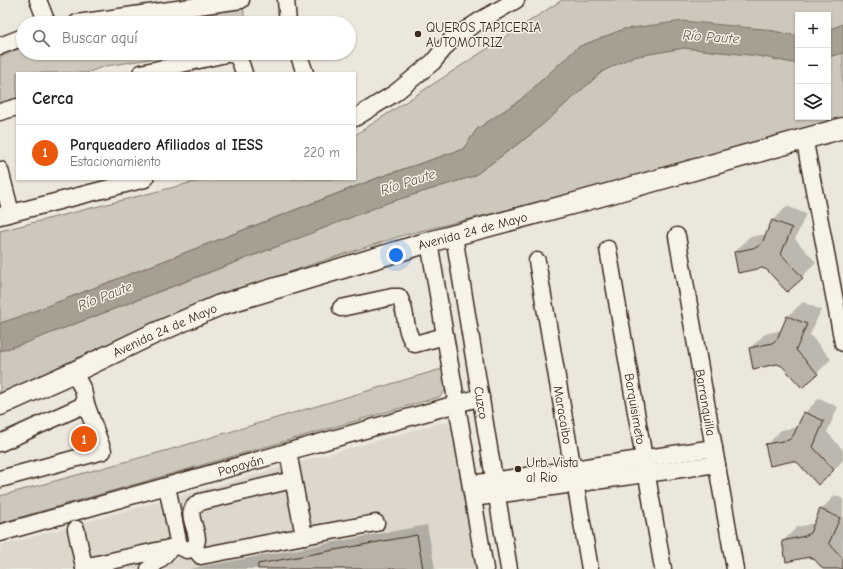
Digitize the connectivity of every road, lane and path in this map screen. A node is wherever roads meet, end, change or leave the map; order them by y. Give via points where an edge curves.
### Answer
1 (38, 0) edge
2 (241, 0) edge
3 (286, 0) edge
4 (516, 0) edge
5 (147, 6) edge
6 (44, 16) edge
7 (106, 16) edge
8 (287, 16) edge
9 (16, 40) edge
10 (0, 46) edge
11 (199, 60) edge
12 (239, 60) edge
13 (300, 60) edge
14 (145, 72) edge
15 (244, 72) edge
16 (305, 72) edge
17 (16, 107) edge
18 (0, 112) edge
19 (356, 117) edge
20 (843, 128) edge
21 (804, 138) junction
22 (0, 170) edge
23 (139, 180) edge
24 (6, 215) edge
25 (454, 236) junction
26 (677, 236) dead end
27 (429, 242) junction
28 (608, 249) dead end
29 (537, 260) dead end
30 (341, 308) dead end
31 (445, 336) junction
32 (843, 343) edge
33 (74, 372) junction
34 (481, 397) junction
35 (457, 403) junction
36 (86, 404) junction
37 (0, 405) edge
38 (0, 443) edge
39 (714, 448) junction
40 (288, 452) junction
41 (717, 464) junction
42 (645, 466) junction
43 (574, 476) junction
44 (0, 479) edge
45 (284, 482) dead end
46 (167, 486) junction
47 (495, 487) junction
48 (472, 491) junction
49 (376, 523) dead end
50 (76, 529) dead end
51 (0, 533) edge
52 (304, 536) junction
53 (181, 548) junction
54 (84, 568) edge
55 (149, 569) edge
56 (485, 569) edge
57 (509, 569) edge
58 (590, 569) edge
59 (663, 569) edge
60 (735, 569) edge

1 - 6 street
2 - 5 street
3 - 8 street
4 - 19 street via 452,38 433,62 395,93
5 - 7 street
9 - 10 street
11 - 14 street
12 - 15 street
13 - 16 street
17 - 18 street
20 - 21 main road, Avenida 24 de Mayo
21 - 25 main road, Avenida 24 de Mayo
21 - 32 street
22 - 24 street
23 - 24 street
25 - 27 main road, Avenida 24 de Mayo
25 - 34 street, Cuzco
26 - 39 street, Barranquilla
27 - 31 street, Cuzco
27 - 33 main road, Avenida 24 de Mayo via 220,305
28 - 42 street, Barquisimeto
29 - 43 street, Maracaibo
30 - 31 street via 399,296 403,303 410,339 415,344
31 - 35 street, Cuzco
33 - 36 street via 83,390
33 - 37 main road, Avenida 24 de Mayo
34 - 35 street, Popayán
34 - 47 street, Cuzco
35 - 40 street, Popayán
35 - 48 street, Cuzco
36 - 38 street
36 - 44 street via 103,451
39 - 41 street, Barranquilla
39 - 42 street
40 - 46 street, Popayán
40 - 52 street
41 - 42 street
41 - 60 street, Barranquilla
42 - 43 street
42 - 59 street, Barquisimeto
43 - 47 street
43 - 58 street, Maracaibo
45 - 53 street via 200,502 191,511 197,541
46 - 51 street, Popayán
46 - 53 street
47 - 48 street
47 - 57 street, Cuzco
48 - 56 street, Cuzco
49 - 52 street
50 - 54 street
52 - 53 street via 200,556
53 - 54 street
53 - 55 street via 166,555

